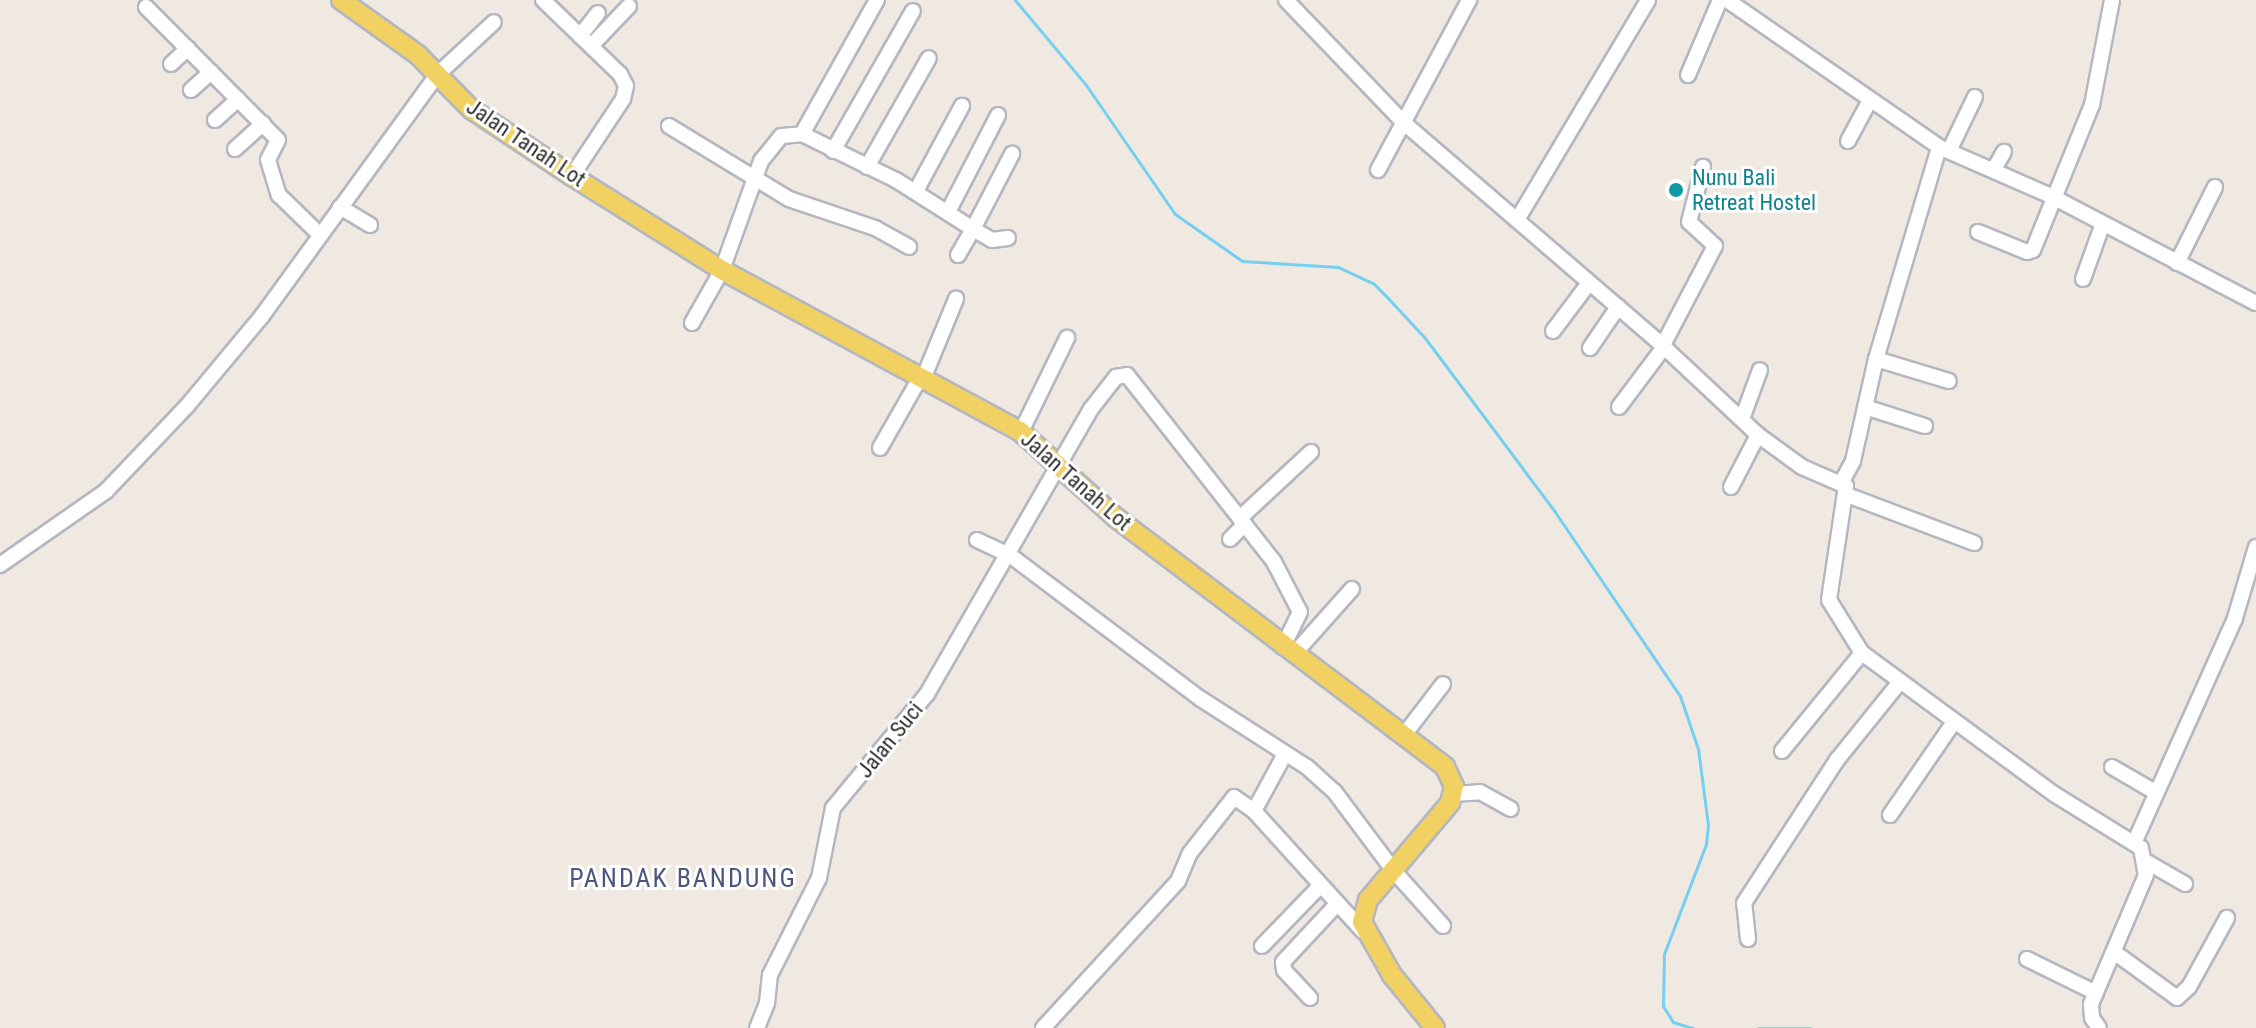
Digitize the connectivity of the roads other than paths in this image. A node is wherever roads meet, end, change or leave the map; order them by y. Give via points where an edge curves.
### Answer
1 (342, 0) edge
2 (877, 0) edge
3 (1286, 0) edge
4 (1469, 0) edge
5 (1648, 0) edge
6 (2112, 0) edge
7 (544, 1) edge
8 (1729, 1) edge
9 (629, 6) dead end
10 (146, 7) dead end
11 (913, 11) dead end
12 (598, 13) dead end
13 (494, 22) dead end
14 (585, 41) junction
15 (188, 48) junction
16 (929, 58) dead end
17 (171, 64) dead end
18 (211, 72) junction
19 (438, 74) junction
20 (1688, 75) dead end
21 (191, 90) dead end
22 (1975, 97) dead end
23 (238, 99) junction
24 (1869, 102) junction
25 (962, 106) dead end
26 (998, 115) dead end
27 (1407, 118) junction
28 (215, 120) dead end
29 (263, 124) junction
30 (669, 126) dead end
31 (802, 134) junction
32 (1848, 141) dead end
33 (235, 149) dead end
34 (1944, 149) junction
35 (833, 151) junction
36 (2004, 152) dead end
37 (1012, 154) dead end
38 (867, 167) junction
39 (1703, 167) dead end
40 (1994, 169) junction
41 (1378, 170) dead end
42 (572, 176) junction
43 (757, 181) junction
44 (2215, 187) dead end
45 (916, 191) junction
46 (2051, 196) junction
47 (340, 207) junction
48 (948, 212) junction
49 (1518, 219) junction
50 (370, 225) dead end
51 (2102, 226) junction
52 (973, 229) junction
53 (1978, 232) dead end
54 (320, 235) junction
55 (1008, 238) dead end
56 (909, 247) dead end
57 (958, 255) dead end
58 (2177, 263) junction
59 (722, 270) junction
60 (2083, 279) dead end
61 (1589, 283) junction
62 (956, 299) dead end
63 (2256, 303) edge
64 (1618, 307) junction
65 (692, 323) dead end
66 (1553, 331) dead end
67 (1067, 338) dead end
68 (1664, 346) junction
69 (1590, 348) dead end
70 (1876, 359) junction
71 (1760, 370) dead end
72 (922, 379) junction
73 (1949, 381) dead end
74 (1619, 407) dead end
75 (1865, 407) junction
76 (1742, 419) junction
77 (1925, 426) dead end
78 (1021, 432) junction
79 (1758, 435) junction
80 (880, 448) dead end
81 (1311, 452) dead end
82 (1061, 465) junction
83 (1731, 487) dead end
84 (1844, 489) junction
85 (1242, 521) junction
86 (1230, 539) dead end
87 (977, 540) dead end
88 (1974, 543) dead end
89 (2256, 547) edge
90 (1011, 556) junction
91 (0, 565) edge
92 (1352, 589) dead end
93 (1288, 650) junction
94 (1862, 653) junction
95 (1900, 682) junction
96 (1443, 684) dead end
97 (1954, 722) junction
98 (1404, 735) junction
99 (1782, 751) dead end
100 (1285, 754) junction
101 (2112, 767) dead end
102 (2155, 792) junction
103 (1454, 794) junction
104 (1511, 809) dead end
105 (1254, 811) junction
106 (1890, 815) dead end
107 (2135, 841) junction
108 (2147, 862) junction
109 (1393, 870) junction
110 (2185, 884) dead end
111 (1320, 886) junction
112 (1337, 904) junction
113 (2227, 918) dead end
114 (1443, 926) dead end
115 (1363, 931) junction
116 (1748, 939) dead end
117 (1262, 946) dead end
118 (2114, 952) junction
119 (2027, 959) dead end
120 (2096, 993) junction
121 (1310, 998) dead end
122 (757, 1028) edge
123 (1043, 1028) edge
124 (1435, 1028) edge
125 (2099, 1028) edge

1 - 19 main road, Jalan Tanah Lot
2 - 31 street
3 - 27 street
4 - 27 street
5 - 49 street
6 - 46 street via 2092,105
7 - 14 street
8 - 20 street
8 - 24 street
9 - 14 street
10 - 15 street
11 - 35 street
12 - 14 street
13 - 19 street
14 - 42 street via 620,74 626,91
15 - 17 street
15 - 18 street
16 - 38 street
18 - 21 street
18 - 23 street
19 - 42 main road, Jalan Tanah Lot via 471,109
19 - 47 street
22 - 34 street
23 - 28 street
23 - 29 street
24 - 32 street
24 - 34 street
25 - 45 street
26 - 48 street
27 - 41 street
27 - 49 street
29 - 33 street
29 - 54 street via 279,141 268,160 279,195
30 - 43 street
31 - 35 street
31 - 43 street via 778,138 761,161
34 - 40 street
34 - 70 street
35 - 38 street
36 - 40 street
37 - 52 street
38 - 45 street
39 - 68 street via 1689,222 1715,246
40 - 46 street
42 - 59 main road, Jalan Tanah Lot
43 - 56 street
43 - 59 street
44 - 58 street
45 - 48 street
46 - 51 street
46 - 53 street via 2030,252
47 - 50 street
47 - 54 street
48 - 52 street
49 - 61 street
51 - 58 street
51 - 60 street
52 - 55 street via 992,240
52 - 57 street
54 - 91 street via 217,371 106,491
58 - 63 street
59 - 65 street
59 - 72 main road, Jalan Tanah Lot
61 - 64 street
61 - 66 street
62 - 72 street
64 - 68 street
64 - 69 street
67 - 78 street
68 - 74 street
68 - 76 street
70 - 73 street
70 - 75 street
71 - 76 street
72 - 78 main road, Jalan Tanah Lot
72 - 80 street
75 - 77 street
75 - 84 street
76 - 79 street
78 - 82 main road, Jalan Tanah Lot
79 - 83 street
79 - 84 street
81 - 85 street
82 - 85 street, Jalan Suci via 1105,385 1127,375
82 - 90 street, Jalan Suci
82 - 93 main road, Jalan Tanah Lot via 1115,517
84 - 88 street
84 - 94 street via 1829,600
85 - 86 street
85 - 93 street via 1274,562 1300,612
87 - 90 street
89 - 102 street via 2235,618
90 - 100 street via 1201,699
90 - 122 street, Jalan Suci via 927,694 833,808 819,878 770,975
92 - 93 street
93 - 98 main road, Jalan Tanah Lot
94 - 95 street
94 - 99 street
95 - 97 street
95 - 116 street via 1837,760 1744,903
96 - 98 street
97 - 106 street
97 - 107 street via 2054,794
98 - 103 main road, Jalan Tanah Lot via 1449,772
100 - 105 street
100 - 109 street via 1334,791
101 - 102 street
102 - 107 street
103 - 104 street via 1480,792
103 - 109 main road
105 - 111 street
105 - 123 street via 1230,798 1190,853 1178,881
107 - 108 street
108 - 110 street
108 - 118 street
109 - 114 street
109 - 115 main road via 1368,900
111 - 112 street
111 - 117 street
112 - 115 street
112 - 121 street via 1283,962
113 - 118 street via 2189,987 2177,998
115 - 124 main road
118 - 120 street
119 - 120 street
120 - 125 street via 2091,1011

